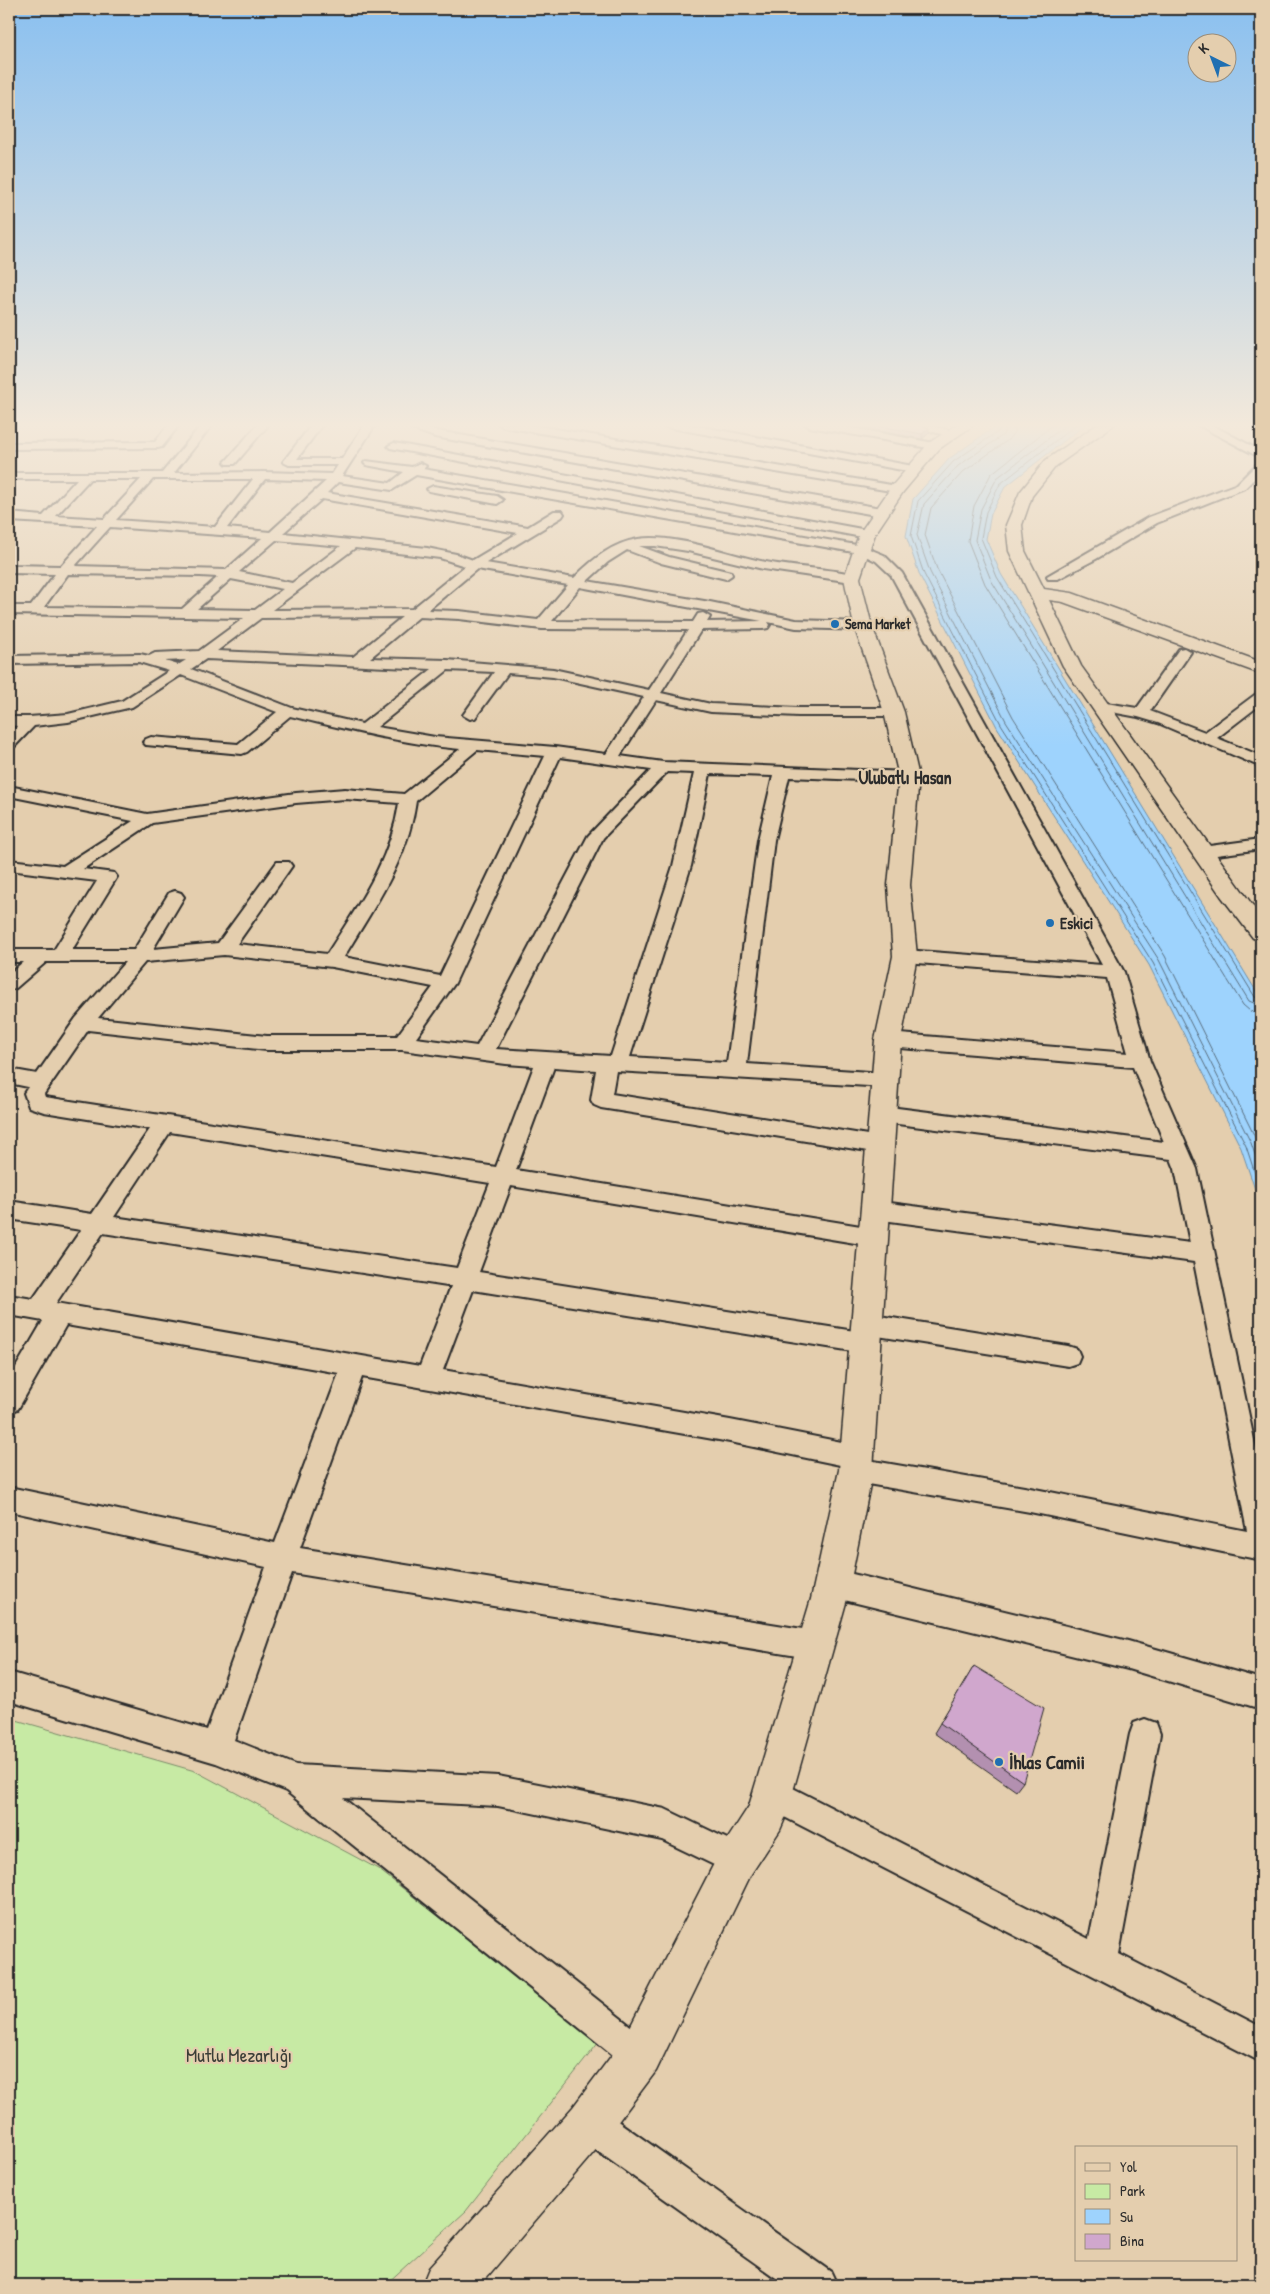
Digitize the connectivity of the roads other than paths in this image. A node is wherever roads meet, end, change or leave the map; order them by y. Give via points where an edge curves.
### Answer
1 (100, 531) edge
2 (218, 531) edge
3 (276, 531) edge
4 (529, 531) edge
5 (741, 531) edge
6 (775, 531) edge
7 (871, 531) edge
8 (1015, 531) edge
9 (1134, 531) edge
10 (271, 535) junction
11 (352, 544) junction
12 (627, 546) junction
13 (860, 554) junction
14 (474, 565) junction
15 (66, 568) junction
16 (9, 569) edge
17 (227, 574) junction
18 (726, 576) dead end
19 (1053, 576) dead end
20 (576, 583) junction
21 (293, 587) junction
22 (1039, 599) junction
23 (710, 606) junction
24 (9, 610) edge
25 (36, 610) junction
26 (186, 612) junction
27 (413, 613) junction
28 (259, 614) junction
29 (796, 624) junction
30 (542, 625) junction
31 (698, 625) junction
32 (863, 626) junction
33 (1184, 652) junction
34 (203, 654) junction
35 (140, 658) junction
36 (9, 660) edge
37 (355, 662) junction
38 (447, 664) junction
39 (504, 668) junction
40 (1261, 668) edge
41 (181, 670) junction
42 (1261, 682) edge
43 (654, 696) junction
44 (1261, 698) edge
45 (1100, 706) junction
46 (288, 711) junction
47 (894, 712) junction
48 (1141, 713) junction
49 (470, 715) dead end
50 (9, 721) edge
51 (29, 722) junction
52 (365, 729) junction
53 (1207, 738) junction
54 (151, 742) dead end
55 (9, 744) edge
56 (473, 746) junction
57 (555, 752) junction
58 (611, 759) junction
59 (1261, 762) edge
60 (663, 767) junction
61 (703, 768) junction
62 (782, 771) junction
63 (909, 777) junction
64 (9, 791) edge
65 (408, 800) junction
66 (148, 819) junction
67 (1261, 844) edge
68 (1202, 852) junction
69 (9, 865) edge
70 (283, 866) dead end
71 (66, 872) junction
72 (175, 897) dead end
73 (1255, 917) edge
74 (1261, 933) edge
75 (224, 949) junction
76 (9, 956) edge
77 (50, 956) junction
78 (140, 956) junction
79 (904, 956) junction
80 (332, 961) junction
81 (1115, 972) junction
82 (446, 983) junction
83 (9, 984) edge
84 (83, 1023) junction
85 (888, 1040) junction
86 (402, 1043) junction
87 (483, 1054) junction
88 (547, 1059) junction
89 (1140, 1061) junction
90 (613, 1063) junction
91 (736, 1071) junction
92 (9, 1076) edge
93 (884, 1080) junction
94 (42, 1082) junction
95 (165, 1124) junction
96 (881, 1130) junction
97 (1179, 1152) junction
98 (502, 1177) junction
99 (9, 1210) edge
100 (96, 1223) junction
101 (874, 1224) junction
102 (1204, 1254) junction
103 (464, 1278) junction
104 (9, 1305) edge
105 (50, 1312) junction
106 (866, 1334) junction
107 (1068, 1356) dead end
108 (354, 1365) junction
109 (428, 1378) junction
110 (9, 1401) edge
111 (856, 1464) junction
112 (9, 1499) edge
113 (1261, 1535) edge
114 (1261, 1547) edge
115 (283, 1558) junction
116 (832, 1583) junction
117 (815, 1645) junction
118 (9, 1687) edge
119 (1261, 1694) edge
120 (1145, 1734) dead end
121 (216, 1748) junction
122 (296, 1780) junction
123 (772, 1794) junction
124 (737, 1860) junction
125 (1100, 1963) junction
126 (1261, 2045) edge
127 (640, 2055) junction
128 (589, 2124) junction
129 (800, 2280) edge
130 (446, 2285) edge

1 - 15 street
2 - 10 street
3 - 10 street
4 - 14 street
5 - 13 street
6 - 13 street
7 - 13 main road
8 - 22 main road via 1016,551
9 - 19 street
10 - 11 street
10 - 17 street
11 - 14 street via 453,557
11 - 21 street
12 - 13 street via 638,542 662,543 751,563
12 - 18 street
12 - 20 street
13 - 32 main road
13 - 81 street via 880,558 896,573
14 - 20 street
14 - 27 street
15 - 16 street
15 - 17 street
15 - 25 street
17 - 21 street
17 - 26 street
20 - 23 street
20 - 30 street
21 - 28 street
22 - 33 main road
22 - 40 main road via 1066,597
22 - 45 main road via 1072,666
23 - 29 street
23 - 31 street
24 - 25 street
25 - 26 street
26 - 28 street
27 - 28 street
27 - 30 street
27 - 37 street
28 - 34 street
29 - 31 street
29 - 32 street
30 - 31 street
31 - 43 street
32 - 47 main road
33 - 42 main road
33 - 48 street
34 - 35 street
34 - 37 street
34 - 41 street
35 - 36 street
35 - 41 street
37 - 38 street
38 - 39 street
38 - 52 street
39 - 43 street via 553,673
39 - 49 street
41 - 46 street
41 - 51 street via 127,704 77,716
43 - 47 street via 711,708
43 - 58 street
44 - 53 street
45 - 48 street
45 - 68 main road
46 - 52 street
46 - 54 street via 242,749
47 - 63 main road
48 - 53 street
50 - 51 street
51 - 55 street
52 - 56 street
53 - 59 street
56 - 57 street
56 - 65 street
57 - 58 street
57 - 82 street
58 - 60 street
60 - 61 street
60 - 87 street via 596,836
61 - 62 street
61 - 90 street via 682,866
62 - 63 street
62 - 91 street via 766,840
63 - 79 main road via 899,886
64 - 66 street
65 - 66 street via 344,794
65 - 80 street via 402,838 391,862
66 - 71 street
67 - 68 street
68 - 73 main road
69 - 71 street
70 - 75 street
71 - 77 street via 108,877
72 - 78 street
73 - 74 main road
75 - 78 street
75 - 80 street
76 - 77 street
77 - 78 street
77 - 83 street
78 - 84 street
79 - 81 street
79 - 85 main road
80 - 82 street
81 - 89 street
82 - 86 street
84 - 86 street via 268,1043
84 - 94 street
85 - 89 street
85 - 93 main road
86 - 87 street
87 - 88 street
88 - 90 street
88 - 98 street
89 - 97 street
90 - 91 street
90 - 96 street via 601,1100
91 - 93 street
92 - 94 street
93 - 96 main road
94 - 95 street via 34,1093 36,1102
95 - 98 street
95 - 100 street
96 - 97 street
96 - 101 main road
97 - 102 street via 1186,1169
98 - 101 street via 760,1217
98 - 103 street
99 - 100 street
100 - 103 street
100 - 105 street
101 - 102 street
101 - 106 main road
102 - 113 street
103 - 106 street
103 - 109 street
104 - 105 street
105 - 108 street
105 - 110 street
106 - 107 street
106 - 111 main road
108 - 109 street
108 - 115 street
109 - 111 street via 730,1431
111 - 114 street
111 - 116 main road
112 - 115 street
115 - 117 street
115 - 121 street
116 - 117 main road
116 - 119 street via 1128,1655
117 - 123 main road
118 - 121 street
120 - 125 street
121 - 122 street
122 - 124 street via 498,1791 666,1825
122 - 127 street
123 - 124 main road via 766,1816
123 - 125 street
124 - 127 main road
125 - 126 street
127 - 128 main road
128 - 129 street
128 - 130 main road

